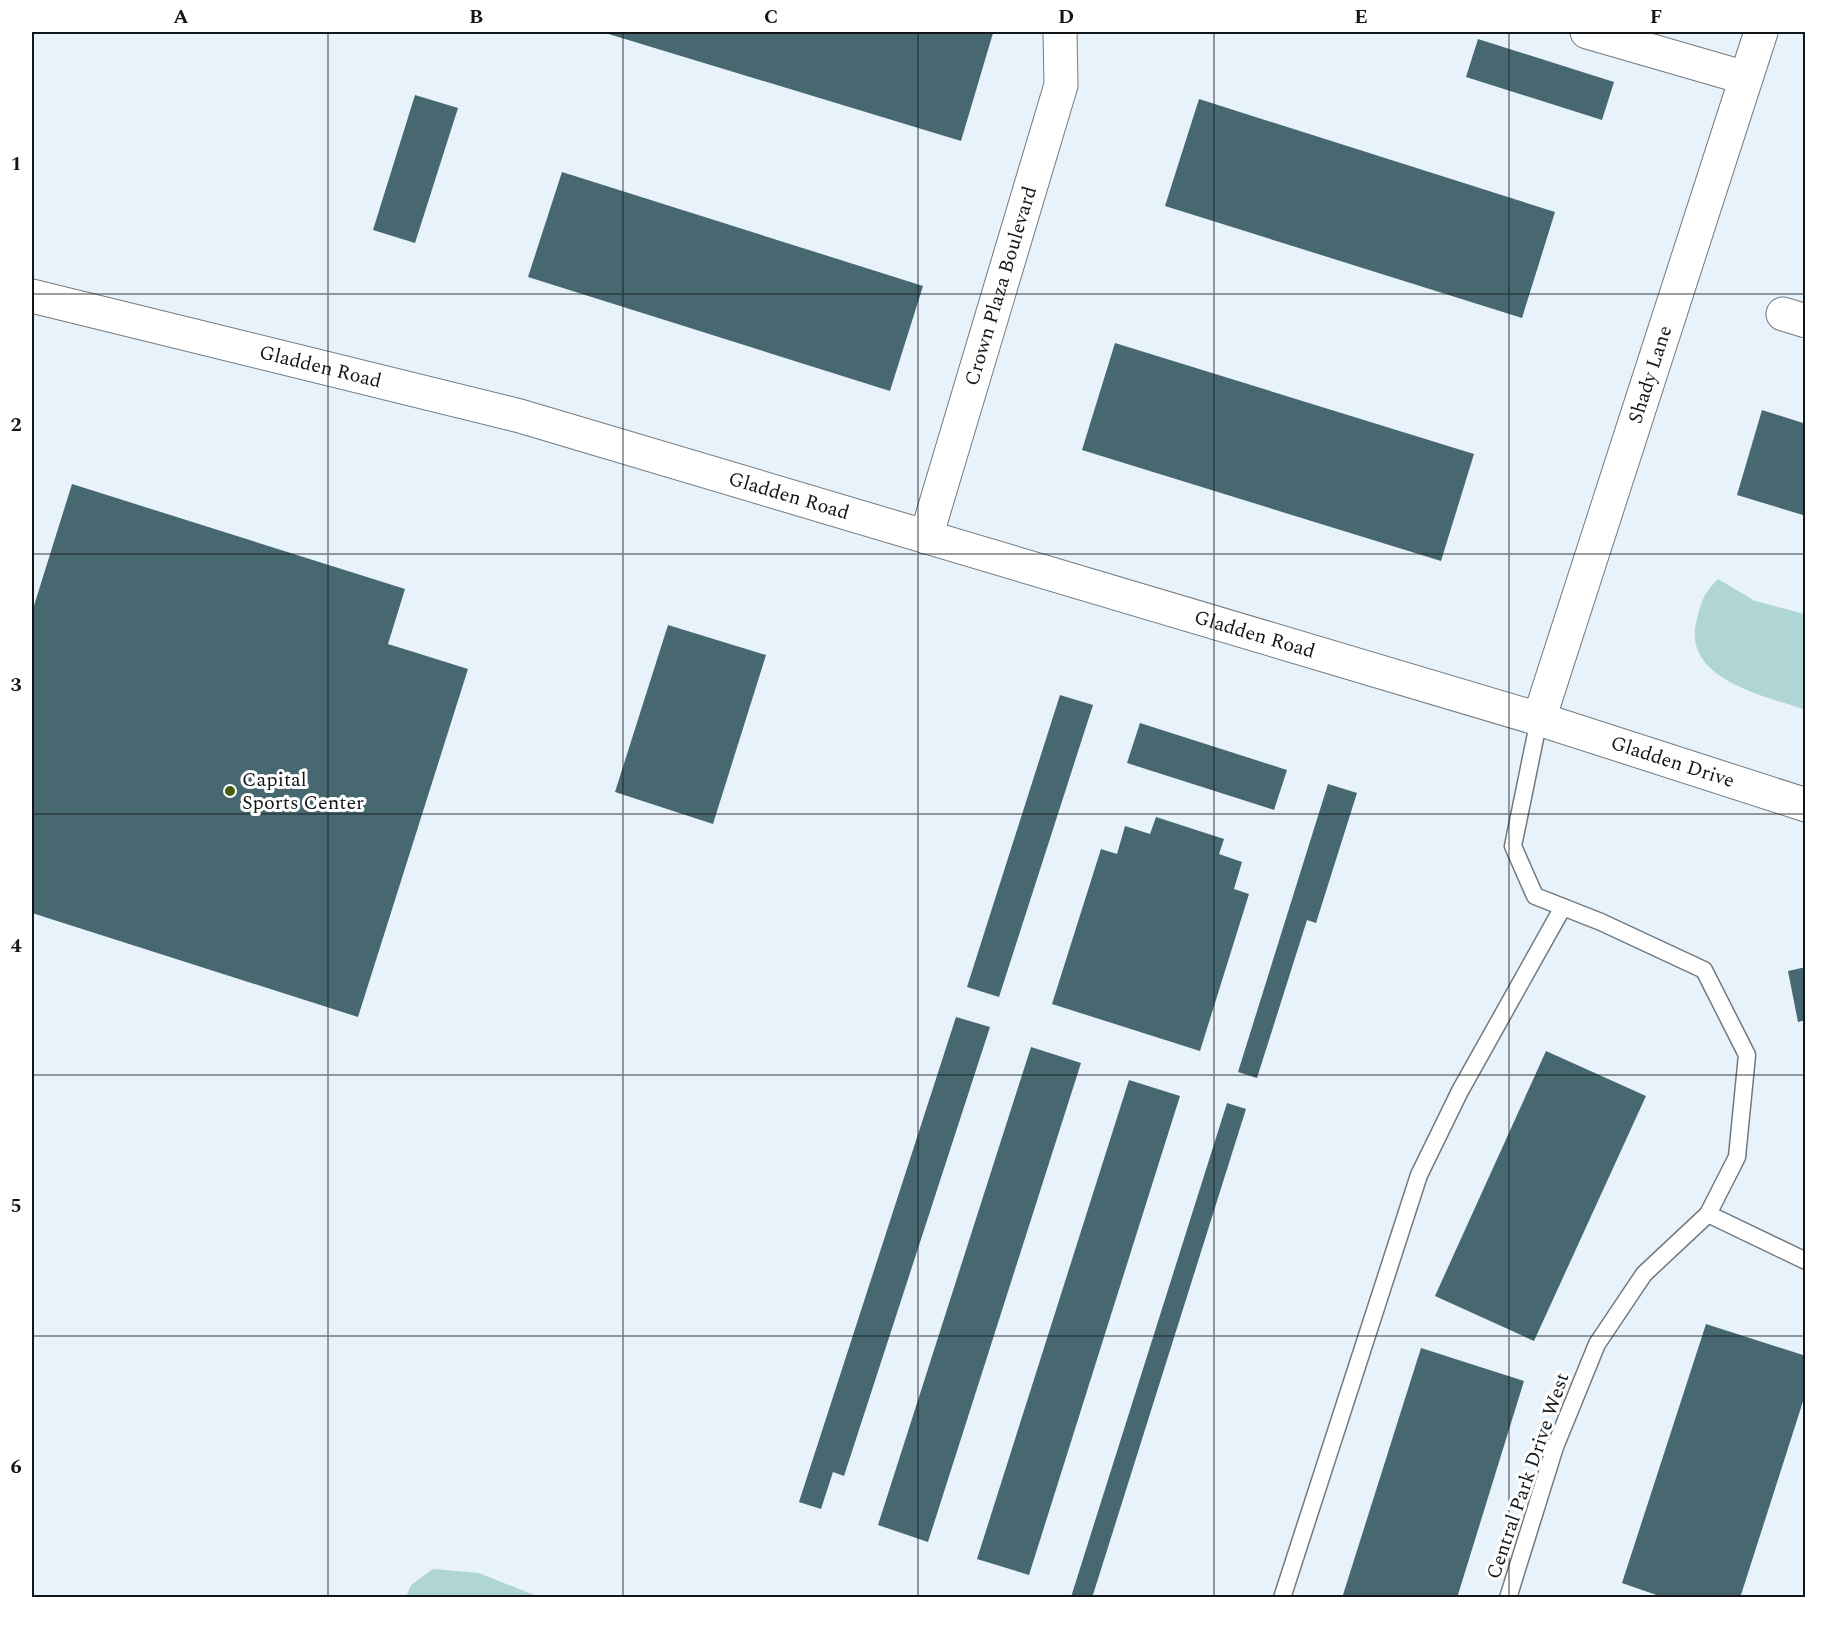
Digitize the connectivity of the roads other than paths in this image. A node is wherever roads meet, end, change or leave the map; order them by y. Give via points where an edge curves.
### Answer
1 (1060, 32) edge
2 (1587, 32) edge
3 (1761, 32) edge
4 (1746, 78) junction
5 (32, 296) edge
6 (926, 537) junction
7 (1539, 719) junction
8 (1806, 805) edge
9 (1563, 907) junction
10 (1708, 1214) junction
11 (1806, 1261) edge
12 (1282, 1598) edge
13 (1508, 1598) edge

1 - 6 street, Crown Plaza Boulevard via 1060,85
2 - 4 street
3 - 4 street, Shady Lane
4 - 7 street, Shady Lane
5 - 6 street, Gladden Road via 459,399
6 - 7 street, Gladden Road
7 - 8 street, Gladden Drive
7 - 9 lane, Central Park Drive West via 1513,846 1535,896
9 - 10 lane, Central Park Drive West via 1704,970 1747,1055 1737,1157
9 - 12 lane via 1460,1090 1419,1175
10 - 11 lane
10 - 13 lane, Central Park Drive West via 1644,1274 1597,1344 1555,1447

